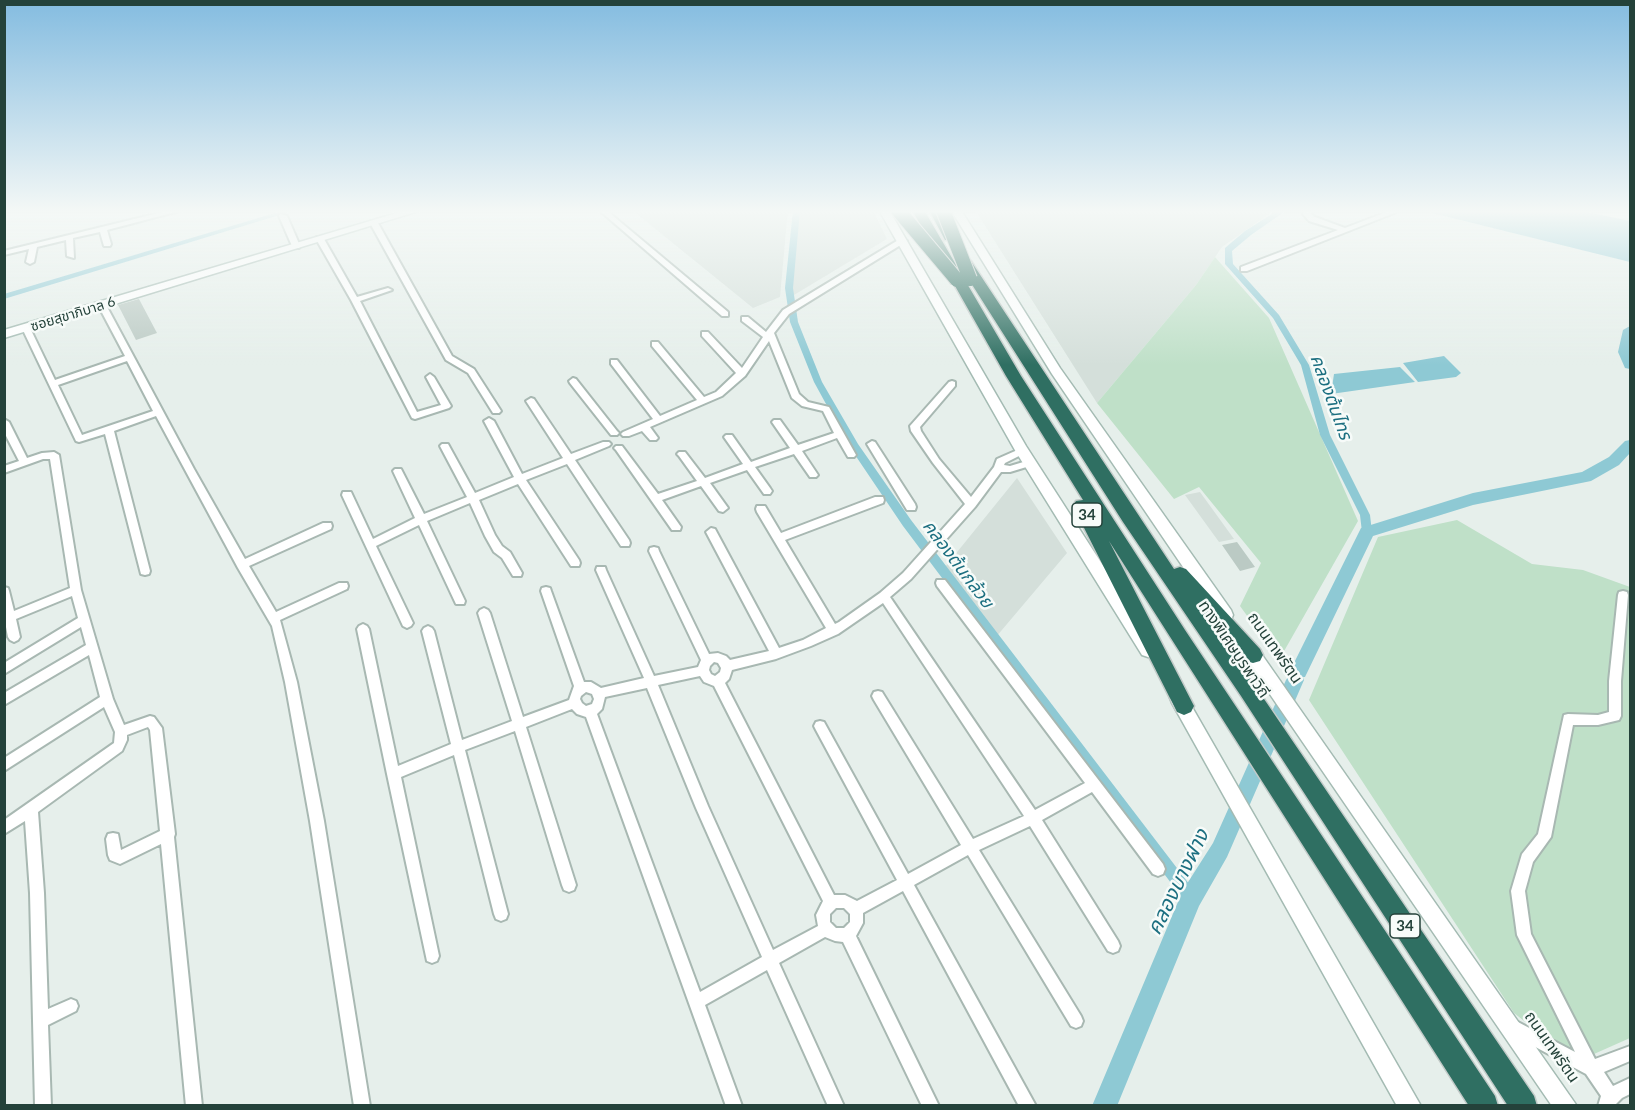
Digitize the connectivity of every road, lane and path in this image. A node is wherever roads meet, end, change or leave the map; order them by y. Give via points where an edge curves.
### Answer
1 (244, 262) edge
2 (333, 262) edge
3 (396, 262) edge
4 (663, 262) edge
5 (868, 262) edge
6 (915, 262) edge
7 (937, 262) edge
8 (946, 262) edge
9 (951, 262) edge
10 (955, 262) edge
11 (958, 262) edge
12 (965, 262) edge
13 (988, 262) edge
14 (1262, 262) edge
15 (1244, 269) dead end
16 (963, 280) junction
17 (388, 290) dead end
18 (355, 300) junction
19 (102, 305) junction
20 (725, 314) dead end
21 (745, 319) dead end
22 (26, 328) junction
23 (4, 334) edge
24 (705, 334) dead end
25 (769, 335) junction
26 (655, 344) dead end
27 (131, 357) junction
28 (614, 362) dead end
29 (742, 374) junction
30 (430, 377) dead end
31 (573, 381) dead end
32 (54, 383) junction
33 (952, 384) dead end
34 (703, 401) junction
35 (531, 402) dead end
36 (496, 411) dead end
37 (159, 412) junction
38 (658, 419) junction
39 (489, 421) dead end
40 (4, 422) edge
41 (777, 422) dead end
42 (644, 426) junction
43 (109, 430) junction
44 (614, 433) junction
45 (626, 434) junction
46 (840, 434) junction
47 (729, 437) dead end
48 (653, 438) dead end
49 (606, 444) junction
50 (872, 444) dead end
51 (445, 446) dead end
52 (619, 448) junction
53 (795, 451) junction
54 (682, 454) dead end
55 (851, 455) dead end
56 (1026, 457) junction
57 (570, 459) junction
58 (24, 462) junction
59 (750, 466) junction
60 (4, 470) edge
61 (398, 471) dead end
62 (813, 475) dead end
63 (520, 479) junction
64 (704, 481) junction
65 (767, 491) dead end
66 (347, 495) dead end
67 (473, 498) junction
68 (655, 499) junction
69 (879, 500) dead end
70 (971, 504) junction
71 (1082, 506) junction
72 (911, 507) dead end
73 (723, 508) dead end
74 (761, 509) dead end
75 (1129, 517) junction
76 (422, 519) junction
77 (327, 526) dead end
78 (676, 527) dead end
79 (711, 532) dead end
80 (778, 538) junction
81 (625, 543) dead end
82 (370, 545) junction
83 (654, 551) dead end
84 (575, 563) dead end
85 (242, 565) junction
86 (601, 570) dead end
87 (145, 571) dead end
88 (517, 573) dead end
89 (941, 583) dead end
90 (343, 586) dead end
91 (76, 590) junction
92 (4, 591) edge
93 (546, 591) dead end
94 (1623, 595) dead end
95 (884, 596) junction
96 (460, 601) dead end
97 (484, 613) dead end
98 (10, 617) junction
99 (274, 618) junction
100 (84, 620) junction
101 (407, 623) dead end
102 (363, 629) dead end
103 (428, 631) dead end
104 (834, 631) junction
105 (14, 637) dead end
106 (92, 647) junction
107 (776, 654) junction
108 (1253, 655) junction
109 (705, 666) junction
110 (727, 666) junction
111 (4, 669) edge
112 (717, 680) junction
113 (651, 682) junction
114 (581, 689) junction
115 (600, 693) junction
116 (878, 696) dead end
117 (107, 699) junction
118 (4, 700) edge
119 (574, 704) junction
120 (1184, 706) junction
121 (590, 710) junction
122 (519, 724) junction
123 (820, 726) dead end
124 (121, 732) junction
125 (458, 747) junction
126 (4, 765) edge
127 (393, 774) junction
128 (1093, 785) junction
129 (31, 810) junction
130 (1032, 818) junction
131 (4, 828) edge
132 (168, 834) junction
133 (113, 839) dead end
134 (970, 847) junction
135 (1158, 869) dead end
136 (904, 882) junction
137 (569, 885) dead end
138 (831, 903) junction
139 (855, 910) junction
140 (501, 914) dead end
141 (827, 928) junction
142 (847, 934) junction
143 (1113, 946) dead end
144 (432, 956) dead end
145 (772, 959) junction
146 (696, 1002) junction
147 (71, 1006) dead end
148 (40, 1021) junction
149 (1076, 1021) dead end
150 (1510, 1026) junction
151 (1630, 1053) edge
152 (1590, 1066) junction
153 (1630, 1086) edge
154 (1608, 1101) edge
155 (43, 1106) edge
156 (194, 1106) edge
157 (362, 1106) edge
158 (734, 1106) edge
159 (836, 1106) edge
160 (932, 1106) edge
161 (1028, 1106) edge
162 (1410, 1106) edge
163 (1470, 1106) edge
164 (1485, 1106) edge
165 (1513, 1106) edge
166 (1524, 1106) edge
167 (1566, 1106) edge

1 - 19 main road, ซอยสุขาภิบาล 6
2 - 18 street
3 - 36 street via 449,358 471,371
4 - 20 street
5 - 25 street via 790,309
6 - 56 main road, 34
7 - 71 highway, 34
8 - 16 highway, bridge
9 - 16 highway, ทางพิเศษบูรพาวิถี, bridge
10 - 16 highway, ทางพิเศษบูรพาวิถี, bridge
11 - 16 highway, bridge
12 - 75 highway, 34
13 - 108 main road, ถนนเทพรัตน / 34 via 1044,352
14 - 15 street
16 - 164 highway, ทางพิเศษบูรพาวิถี via 1178,636
16 - 165 highway, ทางพิเศษบูรพาวิถี
17 - 18 street
18 - 30 street via 415,416 446,406
19 - 22 main road, ซอยสุขาภิบาล 6
19 - 27 street
21 - 25 street
22 - 23 main road, ซอยสุขาภิบาล 6
22 - 32 street
24 - 29 street
25 - 29 street
25 - 46 street via 795,396 805,404 826,410
26 - 34 street
27 - 32 street
27 - 37 street
28 - 38 street
29 - 34 street via 719,394
31 - 44 street
32 - 43 street via 78,438
33 - 70 street via 915,426 936,461
34 - 38 street
35 - 57 street
37 - 43 street
37 - 85 street
38 - 42 street
39 - 63 street
40 - 58 street
41 - 53 street
42 - 45 street
42 - 48 street
43 - 87 street
44 - 45 street
44 - 49 street via 606,438
45 - 52 street via 629,442
46 - 53 street
46 - 55 street
47 - 59 street
49 - 52 street
49 - 57 street
50 - 72 street
51 - 67 street
52 - 68 street
53 - 59 street
53 - 62 street
54 - 64 street
56 - 70 street via 1010,469 999,468
56 - 120 main road, 34
57 - 63 street
57 - 81 street
58 - 60 street
58 - 91 street via 54,455
59 - 64 street
59 - 65 street
61 - 76 street
63 - 67 street
63 - 84 street
64 - 68 street
64 - 73 street
66 - 82 street
67 - 76 street
67 - 88 street via 490,536
68 - 78 street
69 - 80 street
70 - 95 street
71 - 120 highway
71 - 163 highway, 34
74 - 80 street
75 - 108 highway
75 - 166 highway, 34
76 - 82 street
76 - 96 street
77 - 85 street
79 - 107 street
80 - 104 street
82 - 101 street
83 - 109 street
85 - 99 street
86 - 113 street
89 - 128 street
90 - 99 street
91 - 98 street
91 - 100 street
92 - 98 street
93 - 114 street
94 - 152 street via 1615,716 1568,719 1544,837 1527,859 1518,891 1524,935
95 - 104 street
95 - 130 street
97 - 122 street
98 - 105 street
99 - 157 street via 291,682 317,820
100 - 106 street
100 - 111 street
102 - 127 street
103 - 125 street
104 - 107 street
106 - 117 street
106 - 118 street
107 - 110 street
108 - 150 main road, ถนนเทพรัตน / 34
109 - 110 street via 719,659
109 - 112 street via 709,679
109 - 113 street
110 - 112 street via 725,676
112 - 138 street
113 - 115 street
113 - 145 street via 702,808
114 - 115 street via 590,687
114 - 119 street
115 - 121 street via 598,704
116 - 134 street
117 - 124 street
117 - 126 street
119 - 121 street
119 - 122 street
120 - 162 main road, 34
121 - 146 street
122 - 125 street
122 - 137 street
123 - 136 street
124 - 129 street via 118,747
124 - 132 street via 138,724 154,723
125 - 127 street
125 - 140 street
127 - 144 street
128 - 130 street
128 - 135 street
129 - 131 street
129 - 148 street
130 - 134 street
130 - 143 street
132 - 133 street via 120,857 115,855
132 - 156 street
134 - 136 street
134 - 149 street
136 - 139 street
136 - 161 street
138 - 139 street via 842,900
138 - 141 street via 824,916
139 - 142 street via 855,927
141 - 142 street via 836,934
141 - 145 street
142 - 160 street
145 - 146 street
145 - 159 street
146 - 158 street
147 - 148 street
148 - 155 street
150 - 152 street
150 - 167 main road, ถนนเทพรัตน / 34
151 - 152 street via 1598,1067
152 - 154 street
153 - 154 street

